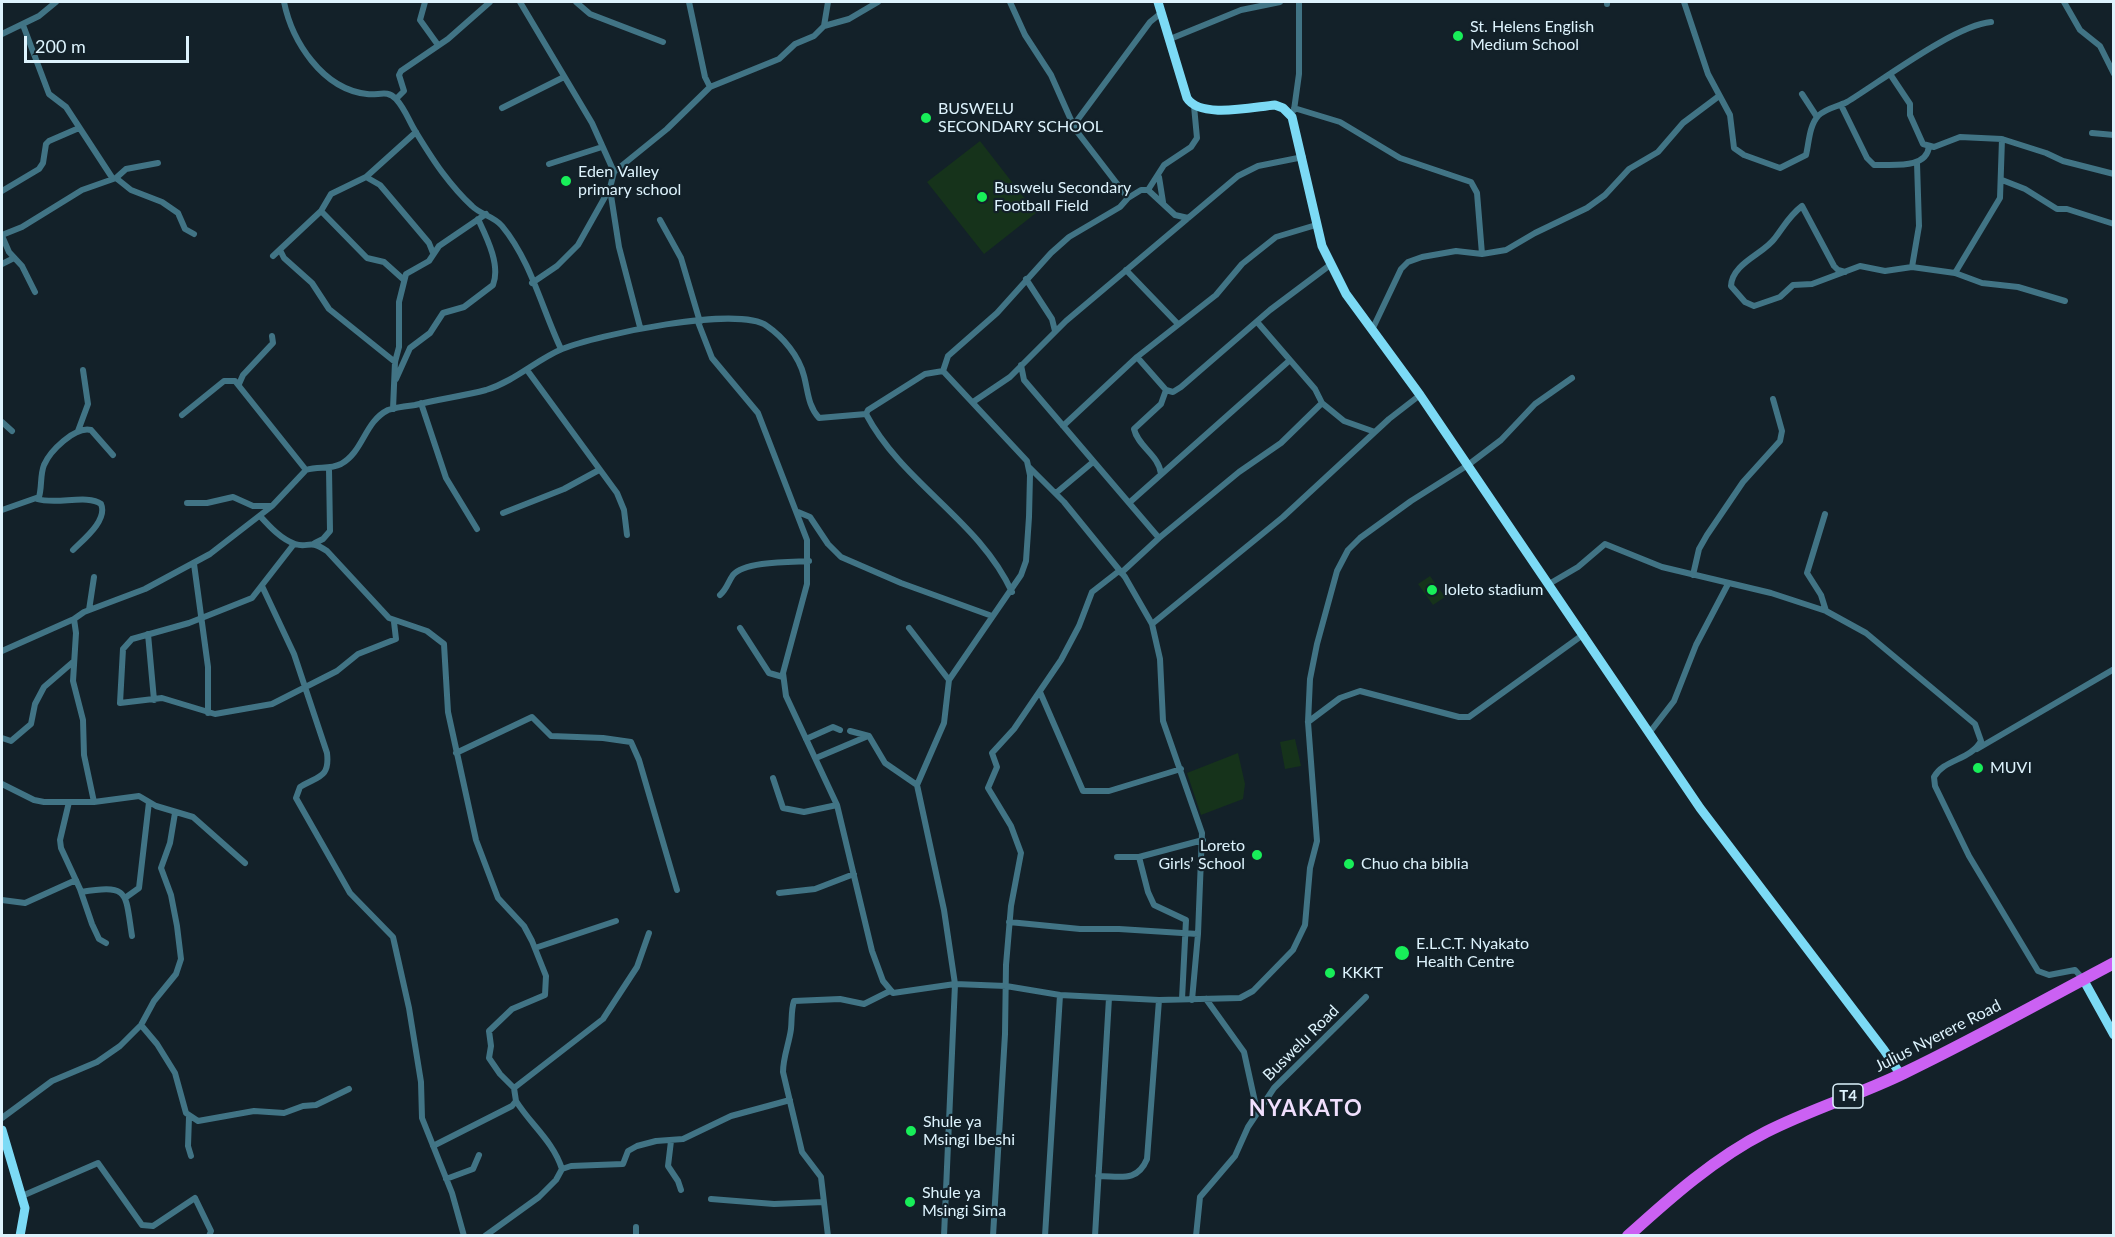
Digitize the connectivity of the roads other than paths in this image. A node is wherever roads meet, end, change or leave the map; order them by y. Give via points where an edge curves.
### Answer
1 (56, 2) edge
2 (284, 2) edge
3 (425, 2) edge
4 (490, 2) edge
5 (520, 2) edge
6 (576, 2) edge
7 (689, 2) edge
8 (828, 2) edge
9 (878, 2) edge
10 (1010, 2) edge
11 (1158, 2) edge
12 (1280, 2) edge
13 (1299, 2) edge
14 (1684, 2) edge
15 (2064, 2) edge
16 (1161, 13) junction
17 (1992, 22) dead end
18 (23, 25) junction
19 (824, 26) junction
20 (2, 34) edge
21 (1170, 39) junction
22 (663, 42) dead end
23 (438, 45) junction
24 (1890, 74) junction
25 (2114, 74) edge
26 (564, 77) junction
27 (710, 87) junction
28 (1802, 94) dead end
29 (1719, 96) junction
30 (396, 99) junction
31 (1841, 105) junction
32 (1194, 106) junction
33 (502, 108) dead end
34 (1293, 112) junction
35 (1817, 117) junction
36 (1073, 126) junction
37 (79, 128) junction
38 (416, 132) junction
39 (2092, 133) dead end
40 (2114, 135) edge
41 (2002, 139) junction
42 (1929, 146) junction
43 (602, 147) junction
44 (1303, 157) junction
45 (158, 163) dead end
46 (1917, 163) junction
47 (549, 164) dead end
48 (614, 172) junction
49 (2114, 174) edge
50 (1159, 176) junction
51 (366, 177) junction
52 (114, 179) junction
53 (2002, 180) junction
54 (610, 188) junction
55 (1148, 190) junction
56 (2, 191) edge
57 (1128, 198) junction
58 (1164, 203) junction
59 (321, 211) junction
60 (486, 214) junction
61 (1175, 215) junction
62 (1188, 218) junction
63 (478, 219) junction
64 (660, 220) dead end
65 (2114, 224) edge
66 (1316, 225) junction
67 (1174, 230) junction
68 (194, 234) dead end
69 (2, 235) edge
70 (429, 243) junction
71 (439, 246) junction
72 (280, 250) junction
73 (433, 253) junction
74 (1482, 254) junction
75 (273, 256) dead end
76 (14, 258) junction
77 (2, 264) edge
78 (1330, 265) junction
79 (1912, 267) junction
80 (1126, 270) junction
81 (1845, 272) junction
82 (1955, 273) junction
83 (404, 279) junction
84 (1026, 279) junction
85 (532, 283) junction
86 (35, 292) dead end
87 (2065, 302) dead end
88 (699, 322) junction
89 (1177, 323) junction
90 (1258, 323) junction
91 (640, 327) junction
92 (1372, 330) junction
93 (1055, 331) junction
94 (272, 336) dead end
95 (561, 349) junction
96 (1137, 357) junction
97 (1290, 360) junction
98 (395, 362) junction
99 (1021, 365) junction
100 (83, 370) dead end
101 (527, 370) junction
102 (943, 370) junction
103 (1010, 377) junction
104 (1572, 378) dead end
105 (396, 379) junction
106 (1024, 381) junction
107 (239, 384) junction
108 (1166, 390) junction
109 (1420, 395) junction
110 (1773, 399) dead end
111 (973, 402) junction
112 (421, 403) junction
113 (1322, 403) junction
114 (393, 409) junction
115 (866, 414) junction
116 (182, 415) dead end
117 (2, 422) edge
118 (1063, 426) junction
119 (12, 431) dead end
120 (78, 432) junction
121 (1375, 432) junction
122 (113, 455) dead end
123 (1094, 462) junction
124 (1468, 465) junction
125 (1030, 468) junction
126 (329, 469) junction
127 (306, 470) junction
128 (599, 470) junction
129 (1161, 474) junction
130 (1056, 493) junction
131 (37, 499) junction
132 (187, 503) dead end
133 (1129, 503) junction
134 (272, 506) junction
135 (2, 510) edge
136 (798, 512) junction
137 (503, 513) dead end
138 (1826, 514) dead end
139 (260, 516) junction
140 (477, 529) dead end
141 (627, 535) dead end
142 (1159, 538) junction
143 (315, 543) junction
144 (294, 544) junction
145 (73, 550) dead end
146 (808, 561) junction
147 (194, 564) junction
148 (1120, 572) junction
149 (1693, 575) junction
150 (94, 577) dead end
151 (1549, 584) junction
152 (1728, 584) junction
153 (262, 586) junction
154 (1012, 592) junction
155 (720, 595) dead end
156 (89, 610) junction
157 (1826, 611) junction
158 (201, 616) junction
159 (992, 616) junction
160 (74, 619) junction
161 (394, 622) junction
162 (1152, 624) junction
163 (740, 628) dead end
164 (909, 628) dead end
165 (148, 634) junction
166 (1584, 634) junction
167 (2, 651) edge
168 (74, 662) junction
169 (2114, 669) edge
170 (783, 677) junction
171 (949, 680) junction
172 (305, 687) junction
173 (1040, 692) junction
174 (154, 700) junction
175 (208, 713) junction
176 (1308, 722) junction
177 (840, 730) dead end
178 (850, 731) dead end
179 (1650, 732) junction
180 (868, 736) junction
181 (2, 738) edge
182 (806, 739) junction
183 (1977, 749) junction
184 (456, 753) junction
185 (816, 758) junction
186 (1181, 769) junction
187 (773, 778) dead end
188 (2, 784) edge
189 (917, 785) junction
190 (69, 802) junction
191 (94, 802) junction
192 (149, 802) junction
193 (837, 805) junction
194 (176, 813) junction
195 (1203, 840) junction
196 (1117, 857) dead end
197 (1139, 857) junction
198 (245, 863) dead end
199 (854, 874) junction
200 (76, 880) junction
201 (677, 890) dead end
202 (81, 892) junction
203 (779, 893) dead end
204 (125, 898) junction
205 (2, 900) edge
206 (616, 921) dead end
207 (1009, 922) junction
208 (649, 933) dead end
209 (1187, 933) junction
210 (1198, 934) junction
211 (132, 936) dead end
212 (106, 943) dead end
213 (535, 948) junction
214 (2114, 963) edge
215 (2083, 979) junction
216 (955, 984) junction
217 (1006, 986) junction
218 (890, 991) junction
219 (1060, 995) junction
220 (1366, 997) dead end
221 (1108, 998) junction
222 (1182, 999) junction
223 (1206, 999) junction
224 (1160, 1000) junction
225 (1192, 1000) junction
226 (141, 1025) junction
227 (2114, 1035) edge
228 (1901, 1075) junction
229 (514, 1088) junction
230 (349, 1089) dead end
231 (790, 1100) junction
232 (516, 1101) junction
233 (1257, 1112) junction
234 (189, 1117) junction
235 (2, 1118) edge
236 (2, 1131) edge
237 (671, 1141) junction
238 (434, 1146) junction
239 (478, 1155) dead end
240 (191, 1156) dead end
241 (562, 1169) junction
242 (1098, 1176) junction
243 (446, 1179) junction
244 (681, 1190) dead end
245 (22, 1196) junction
246 (711, 1199) dead end
247 (824, 1202) junction
248 (636, 1227) dead end
249 (20, 1236) edge
250 (209, 1236) edge
251 (464, 1236) edge
252 (485, 1236) edge
253 (636, 1236) edge
254 (828, 1236) edge
255 (945, 1236) edge
256 (993, 1236) edge
257 (1046, 1236) edge
258 (1095, 1236) edge
259 (1196, 1236) edge
260 (1628, 1236) edge

1 - 18 street
2 - 30 street via 298,42 318,68 346,88 366,94 386,93
3 - 23 street via 420,20
4 - 23 street
5 - 26 street
6 - 22 street via 590,14
7 - 27 street
8 - 19 street
9 - 19 street via 849,19
10 - 36 street via 1025,35 1051,75
11 - 16 main road
12 - 21 street via 1241,10
13 - 34 street via 1299,74
14 - 29 street via 1703,62
15 - 25 street via 2080,30 2100,46
16 - 21 main road
16 - 36 street via 1150,22
17 - 24 street via 1961,33
18 - 20 street
18 - 37 street via 49,94 66,107
19 - 27 street via 779,59
21 - 32 main road via 1187,98
23 - 30 street via 401,71 404,91
24 - 31 street
24 - 42 street via 1910,104 1919,138
26 - 33 street
26 - 43 street
27 - 48 street
28 - 35 street
29 - 35 street via 1730,116 1734,148 1780,168 1806,155
29 - 74 street via 1683,123 1658,152 1629,170 1598,202 1506,250
30 - 38 street
31 - 35 street
31 - 46 street via 1870,162
32 - 34 main road via 1204,110 1275,105
32 - 50 street via 1197,138 1191,147 1164,165
34 - 44 main road
34 - 74 street via 1340,122 1400,158 1471,182 1477,193
36 - 57 street
37 - 52 street
37 - 56 street via 49,141 39,170
38 - 51 street
38 - 60 street via 452,184 473,207
39 - 40 street
41 - 42 street via 1960,137
41 - 49 street via 2062,161
41 - 53 street
42 - 46 street
43 - 47 street
43 - 48 street
44 - 62 street via 1250,169
44 - 66 main road
45 - 52 street via 126,169
46 - 79 street via 1919,226
48 - 54 street
50 - 55 street
50 - 58 street
51 - 59 street via 336,190
51 - 70 street via 380,185
52 - 68 street via 166,204 179,214 185,229
52 - 69 street via 82,190
53 - 65 street via 2057,209
53 - 82 street via 1997,206
54 - 85 street via 578,245 558,266
54 - 91 street via 619,247
55 - 57 street
55 - 58 street
57 - 84 street via 1112,213 1069,237
58 - 61 street
59 - 72 street
59 - 83 street via 367,258 384,262
60 - 63 street
60 - 85 street via 504,228
61 - 62 street
61 - 67 street
62 - 67 street
63 - 71 street
63 - 105 street via 491,250 493,285 464,307 443,313 430,333 410,348
64 - 88 street via 681,258
66 - 78 main road
66 - 89 street via 1276,237 1232,273 1216,295
67 - 80 street
69 - 76 street
70 - 71 street
70 - 73 street
71 - 73 street
72 - 75 street
72 - 98 street via 312,283 329,309
73 - 83 street via 429,261 410,270
74 - 92 street via 1456,251 1408,262
76 - 77 street
76 - 86 street
78 - 90 street
78 - 92 main road
79 - 81 street via 1885,271 1860,266
79 - 82 street
80 - 89 street
80 - 93 street
81 - 81 street via 1834,266 1802,206 1788,216 1774,240 1742,266 1731,285 1745,302 1754,306 1780,297 1793,285 1812,284
82 - 87 street
83 - 98 street
84 - 93 street
84 - 102 street via 997,313 948,356
85 - 95 street
88 - 91 street
88 - 115 street via 740,318 763,323 796,358 819,418
88 - 136 street via 712,358 759,413
89 - 96 street
90 - 97 street
90 - 108 street via 1177,390
91 - 95 street
92 - 109 main road
93 - 99 street
94 - 107 street via 273,343
95 - 101 street
96 - 108 street
96 - 118 street
97 - 113 street
97 - 129 street
98 - 105 street
99 - 103 street
99 - 106 street
100 - 120 street via 88,404
101 - 112 street via 486,390
101 - 128 street
102 - 111 street
102 - 115 street via 926,374
103 - 106 street
103 - 111 street
104 - 124 street via 1534,404 1501,440
105 - 114 street
106 - 118 street
107 - 116 street via 230,379 224,381
107 - 127 street
108 - 129 street via 1161,404 1134,429
109 - 121 street
109 - 124 main road
110 - 149 street via 1782,431 1780,441 1743,482 1707,535
111 - 125 street
112 - 114 street
112 - 140 street via 446,478
113 - 121 street via 1344,421
113 - 142 street via 1281,443
114 - 126 street via 369,426 349,459
115 - 154 street via 910,474 950,509 990,555
117 - 119 street
118 - 123 street
120 - 122 street via 91,430
120 - 131 street via 46,462
121 - 162 street via 1283,517
123 - 130 street
123 - 133 street
124 - 151 main road
124 - 176 street via 1374,527 1348,550 1337,571 1317,644
125 - 130 street
125 - 154 street via 1026,561
126 - 127 street
126 - 143 street via 330,531
127 - 134 street
128 - 137 street via 564,489
128 - 141 street via 617,493
129 - 133 street
130 - 148 street
131 - 135 street
131 - 145 street via 94,499 101,504 104,512 100,519
132 - 134 street via 233,497 253,506
133 - 142 street
134 - 139 street
136 - 146 street via 807,540
136 - 159 street via 810,517 842,557
138 - 157 street via 1807,573
139 - 144 street
139 - 147 street
142 - 148 street
143 - 144 street
143 - 161 street
144 - 153 street
146 - 155 street via 769,563 734,573
146 - 170 street via 807,584
147 - 156 street via 145,589
147 - 158 street
148 - 162 street
148 - 173 street via 1092,592 1079,626
149 - 151 street via 1648,563 1605,544 1578,567
149 - 152 street
150 - 156 street
151 - 166 main road
152 - 157 street
152 - 179 street via 1696,645 1674,701
153 - 158 street via 252,598
153 - 172 street via 286,634
154 - 159 street
156 - 160 street
157 - 183 street via 1866,633 1975,724 1981,741
158 - 165 street
158 - 175 street via 208,668
159 - 171 street
160 - 167 street
160 - 168 street
161 - 172 street via 396,639 358,654
161 - 184 street via 427,631 444,644 448,712
162 - 186 street via 1160,659 1163,721
163 - 170 street via 769,673
164 - 171 street
165 - 174 street
165 - 174 street via 132,639 123,649 118,699 124,704
166 - 176 street via 1469,717 1360,691 1340,698
166 - 179 main road
168 - 181 street via 44,687 28,729 11,741
168 - 191 street via 73,681 83,720 84,755
169 - 183 street
170 - 182 street via 789,703
171 - 189 street via 944,723
172 - 175 street via 272,704
172 - 238 street via 328,768 326,773 300,787 296,798 350,893 393,937 421,1082 422,1118
173 - 186 street via 1083,791 1121,788
173 - 207 street via 992,753 997,767 988,788 1011,826 1021,853
174 - 175 street via 167,699
176 - 223 street via 1317,841 1310,868 1305,925 1293,950 1253,991 1240,998
177 - 182 street via 833,727
178 - 180 street
179 - 228 main road via 1700,808
180 - 185 street
180 - 189 street via 881,759
182 - 185 street
183 - 215 street via 1940,769 1934,777 1935,786 1969,856 2038,971 2049,975 2074,970
184 - 201 street via 532,717 551,736 631,742
184 - 213 street via 484,868 498,898 524,926
185 - 193 street
186 - 195 street
187 - 193 street via 783,807 804,812
188 - 190 street via 34,800
189 - 216 street via 944,910
190 - 191 street
190 - 200 street via 60,840
191 - 192 street via 133,795
192 - 194 street
192 - 204 street via 139,888
193 - 199 street
194 - 198 street via 193,818
194 - 226 street via 161,868 171,895 180,968
195 - 197 street
195 - 210 street
196 - 197 street
197 - 209 street via 1154,905 1185,919
199 - 203 street via 815,889
199 - 218 street via 878,971
200 - 202 street
200 - 205 street via 25,903
202 - 204 street via 111,888
202 - 212 street via 99,939
204 - 211 street
206 - 213 street
207 - 209 street
207 - 217 street
208 - 229 street via 637,967 603,1019
209 - 210 street
209 - 222 street
210 - 225 street
213 - 229 street via 546,976 545,995 507,1012 488,1033 491,1063
214 - 215 highway, Julius Nyerere Road / T4
215 - 227 main road
215 - 228 highway, Julius Nyerere Road / T4
216 - 217 street
216 - 218 street via 900,993
216 - 255 street
217 - 219 street
217 - 256 street
218 - 231 street via 864,1004 840,999 794,1001 783,1060
219 - 221 street
219 - 257 street
220 - 233 street, Buswelu Road via 1294,1065
221 - 224 street
221 - 242 street
222 - 224 street
222 - 225 street
223 - 225 street
223 - 233 street via 1244,1052
224 - 242 street via 1147,1159 1140,1173 1133,1176
226 - 234 street via 175,1073
226 - 235 street via 105,1057 52,1081
228 - 260 highway, Julius Nyerere Road / T4 via 1764,1133 1675,1194
229 - 232 street
230 - 234 street via 316,1105 284,1113 242,1112 202,1121
231 - 237 street via 731,1116 691,1136
231 - 247 street via 804,1158 818,1171
232 - 238 street
232 - 241 street via 558,1155
233 - 259 street, Buswelu Road via 1235,1156 1200,1197
234 - 240 street
236 - 245 main road
237 - 241 street via 632,1148 623,1164
237 - 244 street via 668,1166
238 - 243 street
239 - 243 street via 472,1169
241 - 252 street via 539,1197
242 - 258 street
243 - 251 street
245 - 249 main road
245 - 250 street via 98,1163 142,1225 153,1226 195,1198 211,1231
246 - 247 street via 774,1204
247 - 254 street
248 - 253 street

